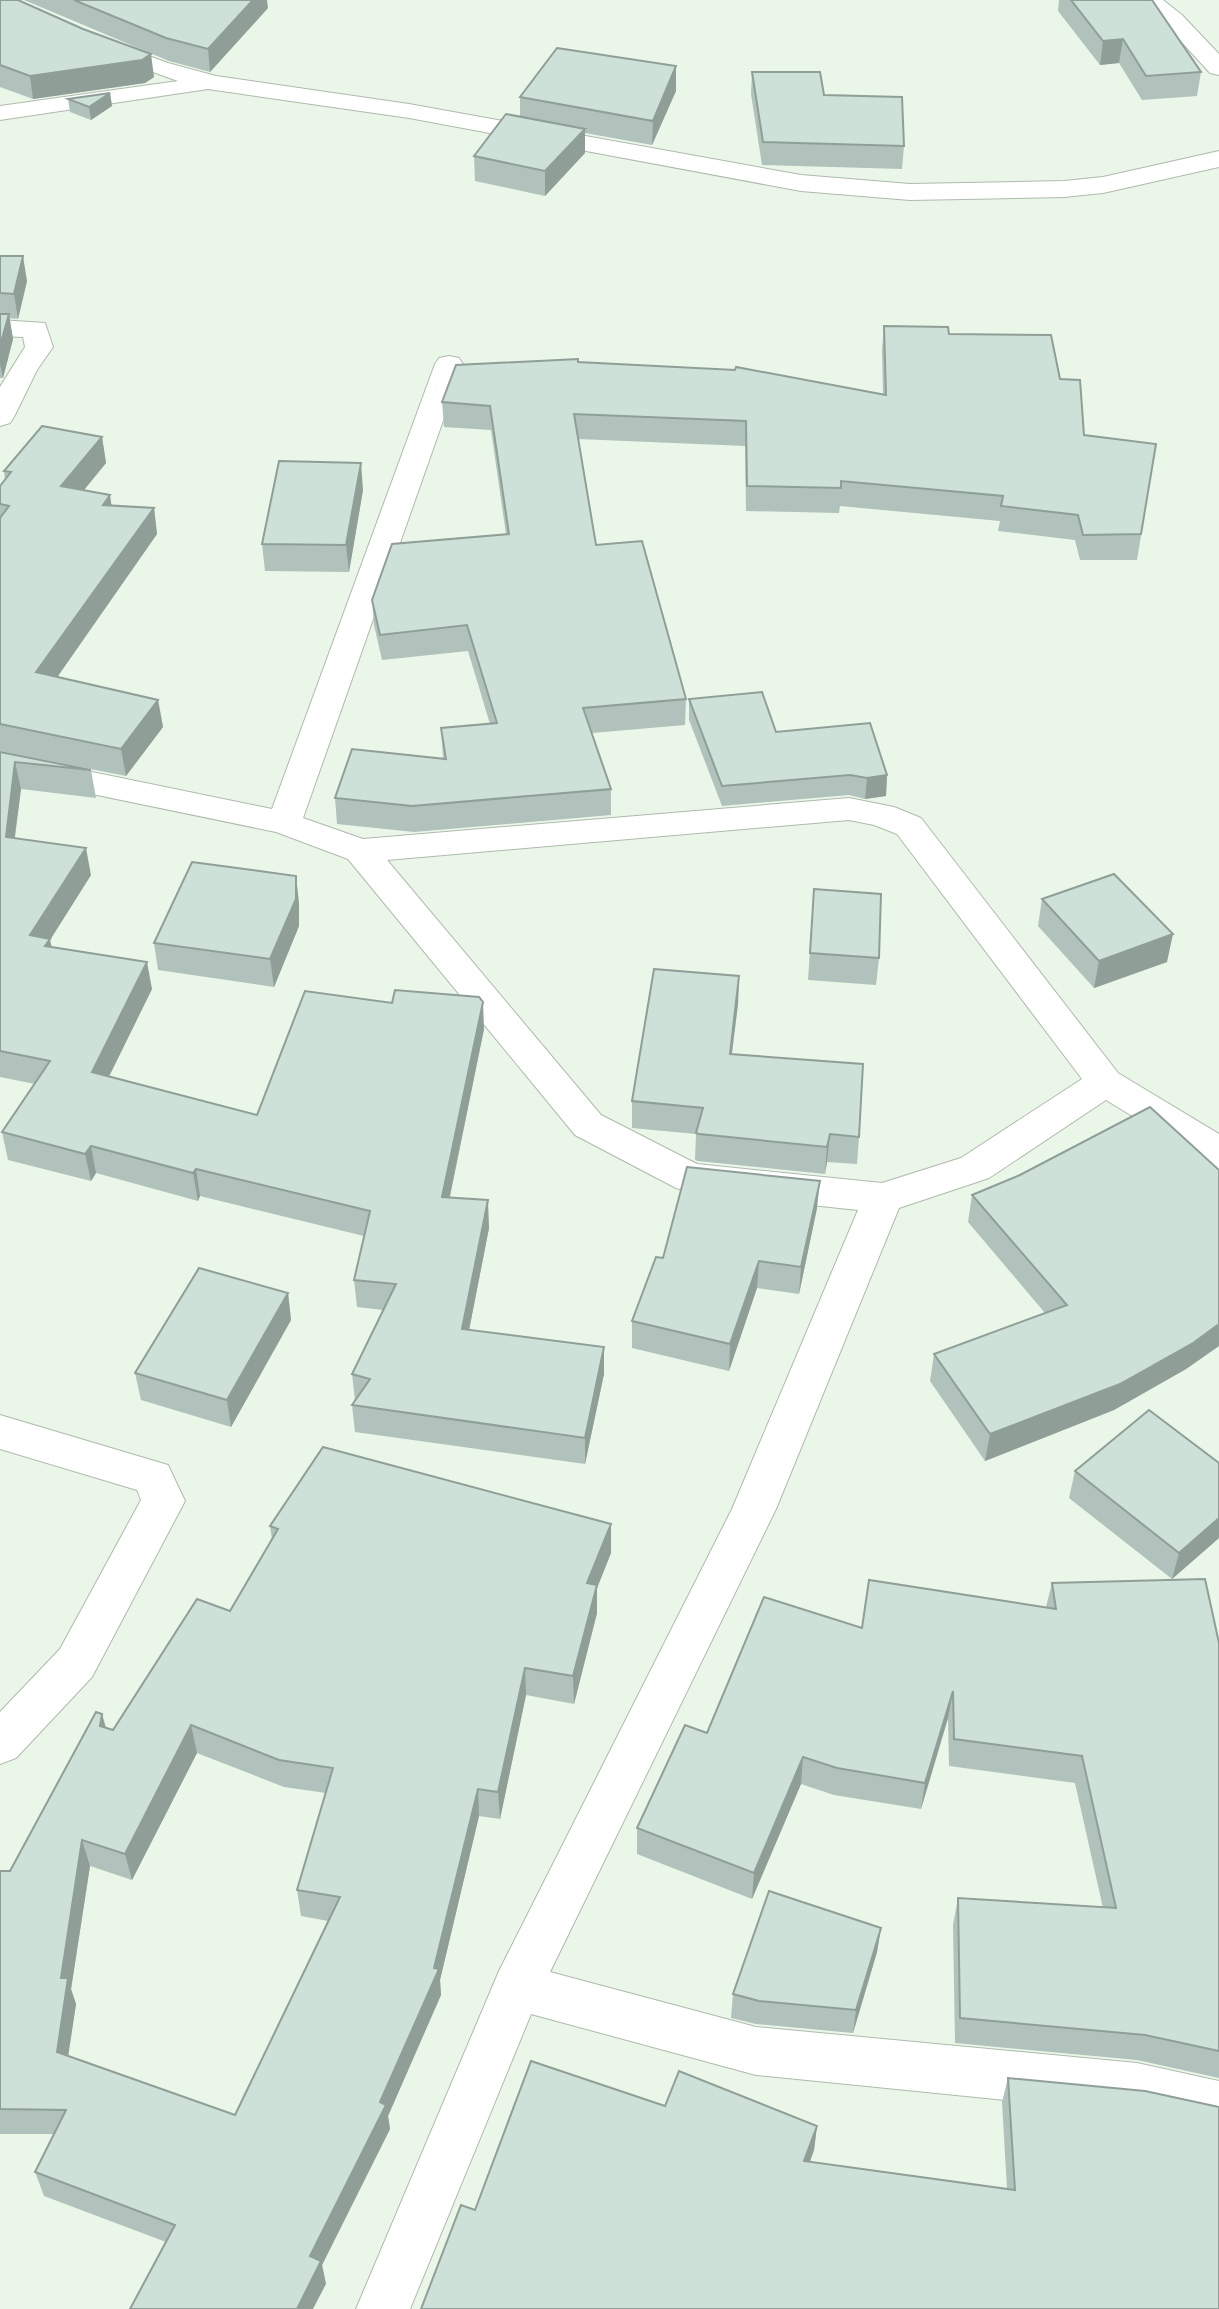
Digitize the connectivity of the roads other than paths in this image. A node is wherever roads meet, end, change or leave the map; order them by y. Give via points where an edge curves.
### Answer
1 (1150, 0) edge
2 (80, 37) edge
3 (1219, 68) edge
4 (214, 83) junction
5 (0, 113) edge
6 (1219, 159) edge
7 (0, 328) edge
8 (449, 364) dead end
9 (0, 417) edge
10 (0, 764) edge
11 (284, 823) junction
12 (360, 851) junction
13 (1105, 1082) junction
14 (1219, 1156) edge
15 (883, 1198) junction
16 (0, 1432) edge
17 (0, 1744) edge
18 (517, 1987) junction
19 (1219, 2106) edge
20 (383, 2309) edge

1 - 3 street
2 - 4 street via 159,68
4 - 5 street
4 - 6 street via 409,111 801,183 910,192 1103,185
7 - 9 street via 35,329 39,347
8 - 11 street
10 - 11 street
11 - 12 street
12 - 13 street via 849,809 882,815 909,826
12 - 15 street via 588,1125 690,1178
13 - 14 street via 1197,1137
13 - 15 street via 975,1168
15 - 18 street via 754,1509
16 - 17 street via 153,1477 163,1501 76,1663
18 - 19 street via 756,2051 1137,2088
18 - 20 street

